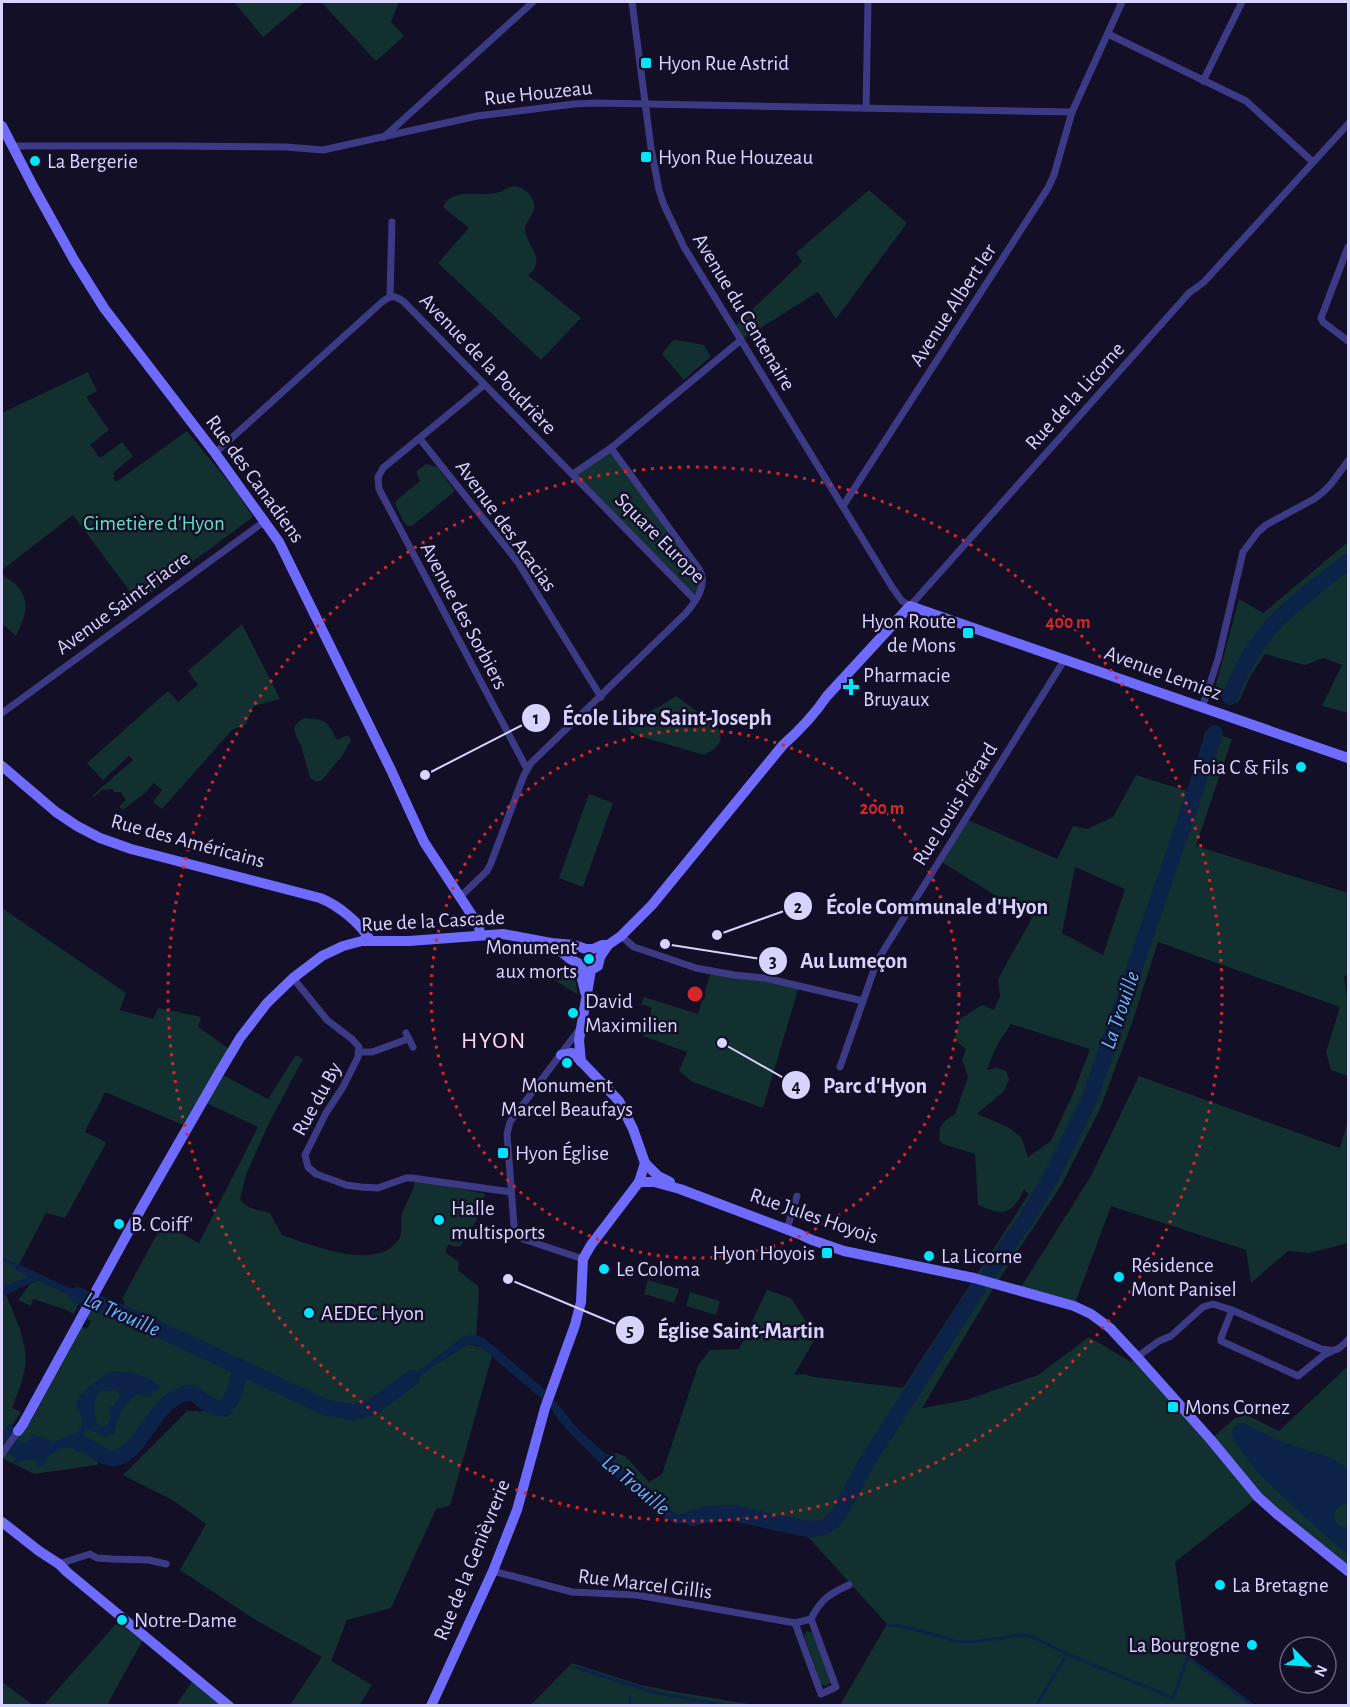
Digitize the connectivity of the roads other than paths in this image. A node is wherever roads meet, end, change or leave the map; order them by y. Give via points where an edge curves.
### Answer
1 (533, 2) edge
2 (632, 2) edge
3 (868, 2) edge
4 (1122, 2) edge
5 (1242, 2) edge
6 (1108, 34) junction
7 (1203, 81) junction
8 (646, 104) junction
9 (866, 108) junction
10 (1072, 112) junction
11 (1348, 124) edge
12 (2, 126) edge
13 (383, 137) junction
14 (12, 146) junction
15 (1313, 162) junction
16 (392, 222) dead end
17 (1348, 247) edge
18 (390, 296) junction
19 (741, 340) junction
20 (1348, 341) edge
21 (484, 385) junction
22 (420, 439) junction
23 (610, 448) junction
24 (215, 453) junction
25 (1348, 460) edge
26 (573, 474) junction
27 (843, 506) junction
28 (265, 521) junction
29 (696, 600) junction
30 (910, 606) junction
31 (1065, 659) junction
32 (601, 697) junction
33 (1202, 708) junction
34 (2, 712) edge
35 (1348, 758) edge
36 (2, 766) edge
37 (527, 769) junction
38 (460, 897) junction
39 (480, 935) junction
40 (621, 936) junction
41 (370, 940) junction
42 (551, 943) junction
43 (593, 952) junction
44 (584, 967) junction
45 (293, 978) junction
46 (863, 1001) junction
47 (580, 1029) junction
48 (413, 1047) dead end
49 (358, 1052) junction
50 (561, 1055) junction
51 (578, 1059) junction
52 (840, 1067) dead end
53 (645, 1163) junction
54 (639, 1182) junction
55 (680, 1189) junction
56 (511, 1192) junction
57 (797, 1196) dead end
58 (787, 1229) junction
59 (584, 1259) junction
60 (1232, 1310) junction
61 (1348, 1340) edge
62 (1332, 1352) junction
63 (1137, 1357) junction
64 (18, 1431) joint
65 (2, 1454) edge
66 (2, 1522) edge
67 (59, 1564) junction
68 (166, 1564) dead end
69 (493, 1571) junction
70 (1348, 1572) edge
71 (849, 1585) dead end
72 (811, 1619) junction
73 (795, 1623) junction
74 (229, 1706) edge
75 (431, 1706) edge

1 - 13 street
2 - 8 street, Avenue du Centenaire
3 - 9 street
4 - 6 street, Avenue Albert Ier
5 - 7 street
6 - 7 street
6 - 10 street, Avenue Albert Ier
7 - 15 street via 1246,101
8 - 9 street, Rue Houzeau
8 - 13 street, Rue Houzeau via 556,106 477,116
8 - 19 street, Avenue du Centenaire via 664,205 684,247
9 - 10 street, Rue Houzeau
10 - 27 street, Avenue Albert Ier via 1048,188
11 - 15 street, Rue de la Licorne
12 - 14 street, Rue des Canadiens
13 - 14 street, Rue Houzeau via 323,150
14 - 24 street, Rue des Canadiens via 104,308
15 - 30 street, Rue de la Licorne via 1204,282 1189,293
16 - 18 street
17 - 20 street via 1321,320
18 - 21 street, Avenue de la Poudrière via 404,302
18 - 24 street, Avenue de la Poudrière
19 - 23 street
19 - 27 street, Avenue du Centenaire
21 - 22 street
21 - 26 street, Avenue de la Poudrière
22 - 32 street, Avenue des Acacias via 517,561
22 - 37 street, Avenue des Sorbiers via 383,468 378,477 379,489
23 - 26 street
23 - 29 street, Square Europe via 702,573
24 - 28 street, Rue des Canadiens
25 - 33 street via 1322,493 1266,525 1243,552 1218,659
26 - 29 street, Square Europe
27 - 30 street, Avenue du Centenaire via 898,597
28 - 34 street, Avenue Saint-Fiacre
28 - 38 street, Rue des Canadiens via 289,560 424,842
29 - 32 street
30 - 31 street, Avenue Lemiez
30 - 40 street via 783,745 652,905
31 - 33 street, Avenue Lemiez
31 - 46 street, Rue Louis Piérard via 877,961
32 - 37 street
33 - 35 street, Avenue Lemiez
36 - 41 street, Rue des Américains via 56,812 92,834 131,849 320,898 344,913
37 - 38 street via 491,864
38 - 39 street, Rue des Canadiens
39 - 41 street, Rue de la Cascade
39 - 42 street, Rue de la Cascade via 502,934
40 - 43 street
40 - 46 street via 634,946 696,968 765,978
41 - 45 street, Rue de la Cascade via 322,956
42 - 43 street, Rue de la Cascade
42 - 44 street
43 - 44 street via 580,953
43 - 44 street via 598,966
44 - 47 street via 586,995
45 - 49 street, Rue du By via 327,1020 352,1039 359,1047
45 - 64 street, Rue de la Cascade via 240,1038
46 - 52 street, Rue Louis Piérard
47 - 50 street
47 - 51 street
48 - 49 street, Rue du By via 407,1036 372,1052
49 - 56 street, Rue du By via 305,1155 308,1167 316,1174 361,1187 378,1188 412,1178
50 - 51 street via 572,1053
50 - 56 street via 510,1122 507,1134
51 - 53 street via 619,1101
53 - 54 street
53 - 55 street, Rue Jules Hoyois
54 - 55 street, Rue Jules Hoyois
54 - 59 street
55 - 58 street, Rue Jules Hoyois
56 - 59 street via 515,1232 523,1239
57 - 58 street
58 - 63 street, Rue Jules Hoyois via 844,1251 974,1278 1083,1309 1110,1328
59 - 69 street, Rue de la Genièvrerie via 575,1325 545,1408 521,1497
60 - 62 street
60 - 62 street via 1221,1341 1282,1370 1298,1376
60 - 63 street via 1208,1305 1171,1336
61 - 62 street
63 - 70 street, Rue Jules Hoyois via 1258,1497
64 - 65 street
66 - 67 street
67 - 68 street via 92,1551 98,1558
67 - 74 street
69 - 73 street, Rue Marcel Gillis via 572,1592 637,1595
69 - 75 street, Rue de la Genièvrerie
71 - 72 street via 821,1602
72 - 73 street, Rue Marcel Gillis
72 - 73 street via 836,1687 821,1694

